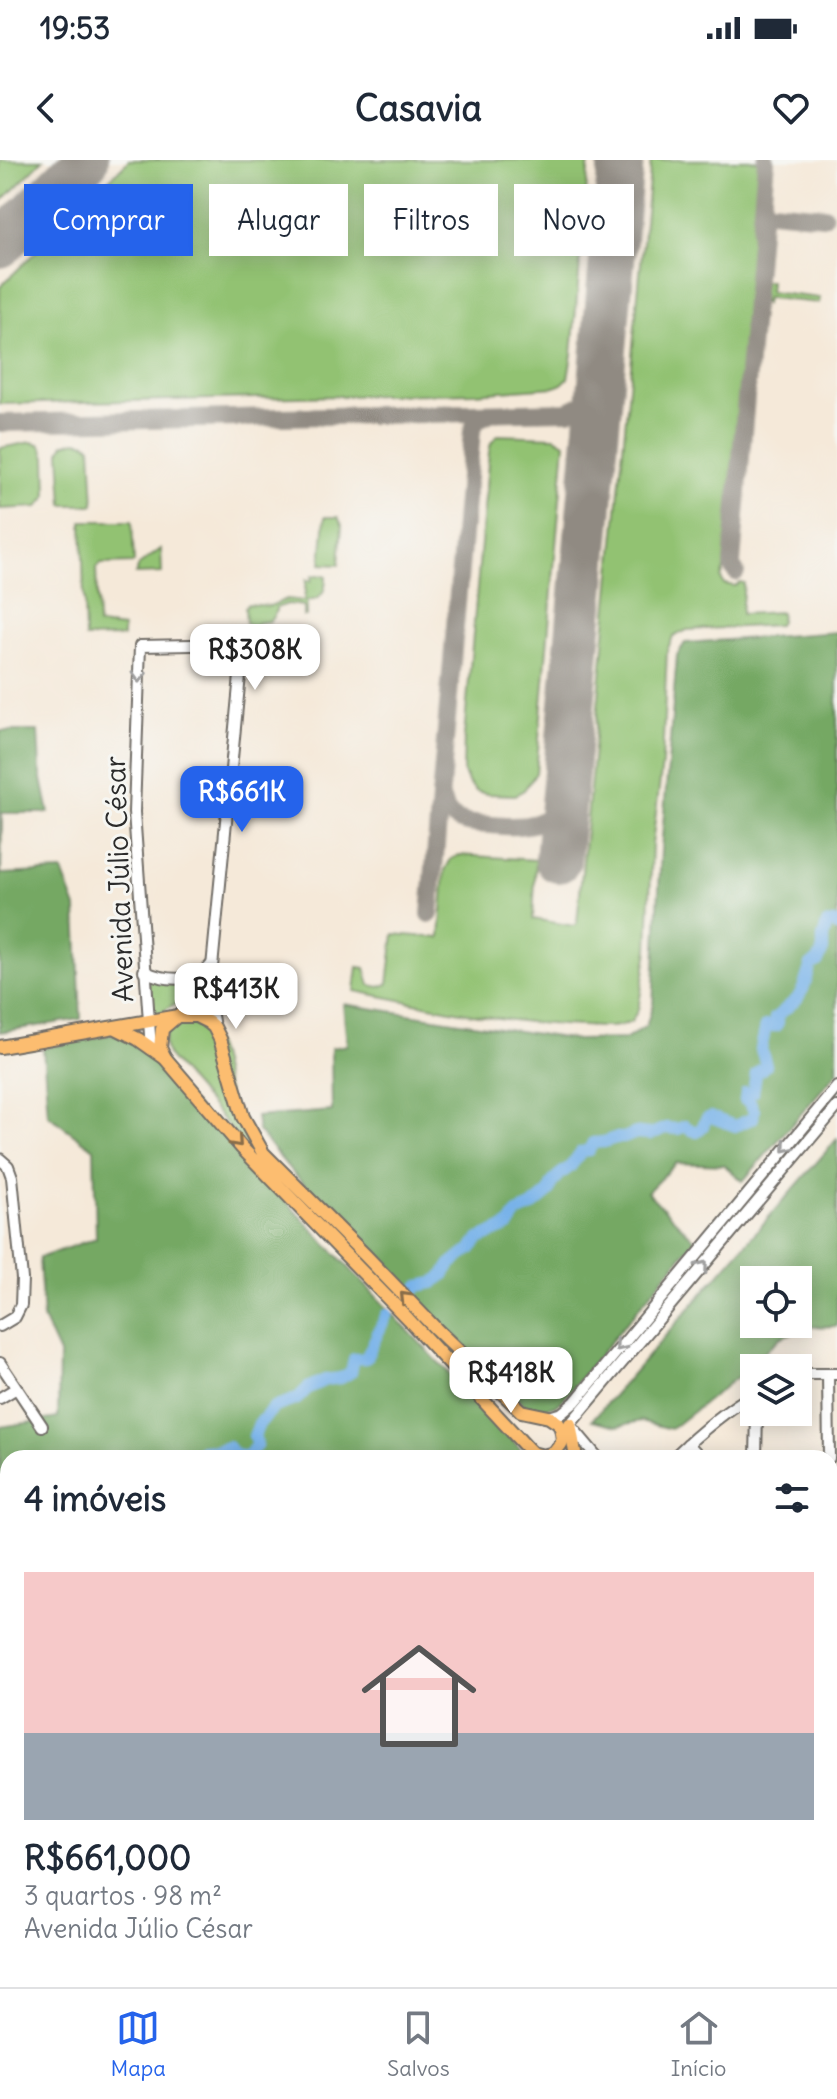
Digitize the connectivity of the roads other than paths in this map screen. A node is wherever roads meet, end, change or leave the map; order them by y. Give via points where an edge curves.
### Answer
1 (213, 963) junction
2 (144, 971) junction
3 (178, 1016) junction
4 (148, 1021) junction
5 (114, 1027) junction
6 (214, 1027) junction
7 (0, 1047) edge
8 (151, 1049) junction
9 (165, 1058) junction
10 (837, 1087) edge
11 (837, 1107) edge
12 (0, 1159) edge
13 (0, 1326) edge
14 (0, 1363) edge
15 (812, 1374) edge
16 (833, 1374) edge
17 (15, 1389) junction
18 (0, 1398) edge
19 (740, 1401) edge
20 (546, 1416) junction
21 (42, 1426) dead end
22 (757, 1426) edge
23 (565, 1434) junction
24 (525, 1444) junction
25 (688, 1444) junction
26 (530, 1450) edge
27 (556, 1450) edge
28 (561, 1450) edge
29 (572, 1450) edge
30 (587, 1450) edge
31 (682, 1450) edge
32 (694, 1450) edge
33 (756, 1450) edge
34 (829, 1450) edge

1 - 2 street via 206,972 176,979
1 -> 2 street, Avenida Júlio César via 243,644 140,646 134,812
1 - 6 street, Avenida Júlio César
2 - 4 street, Avenida Júlio César
3 - 4 main road, Avenida Júlio César
3 - 6 main road, Avenida Júlio César via 196,1016
3 - 9 main road, Avenida Júlio César via 162,1029
4 - 5 main road
4 - 8 street, Avenida Júlio César
5 - 7 main road
5 - 8 main road, Avenida Júlio César
20 -> 6 main road, Avenida Júlio César via 521,1411 263,1153 243,1117
8 - 9 main road, Avenida Júlio César
9 -> 24 main road, Avenida Júlio César via 242,1148
10 -> 20 street via 575,1402 562,1413
23 -> 11 street
12 - 13 street via 12,1177 22,1279 19,1311
14 - 17 street
15 - 16 street
16 - 34 street
17 - 18 street
17 - 21 street
19 - 25 street
20 - 23 main road
20 - 24 main road via 532,1419 525,1428
22 - 33 street
23 - 27 main road
23 - 28 main road
23 - 29 main road
23 - 30 street
24 - 26 main road
25 - 31 street
25 - 32 street

